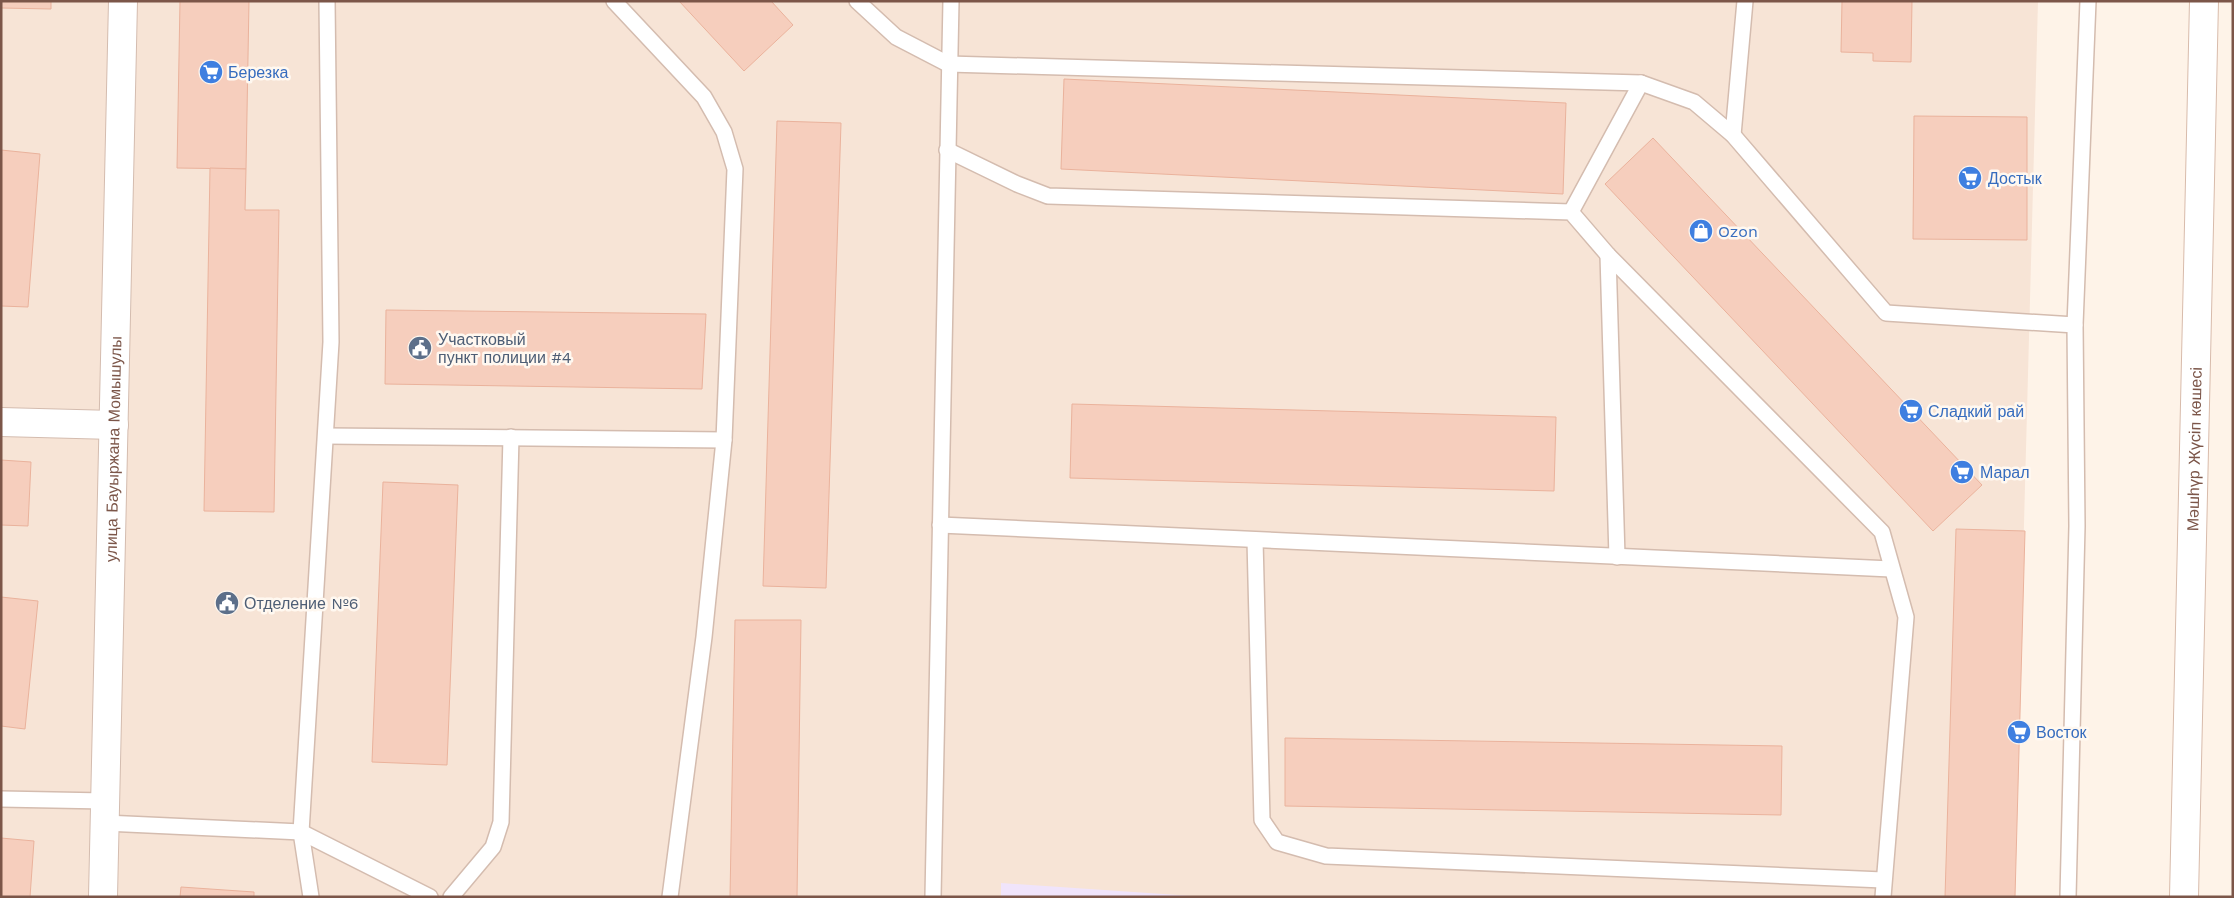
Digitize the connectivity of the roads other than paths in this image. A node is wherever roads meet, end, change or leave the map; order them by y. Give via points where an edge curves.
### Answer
1 (123, 1) edge
2 (326, 1) edge
3 (614, 1) edge
4 (858, 1) edge
5 (951, 1) edge
6 (1744, 1) edge
7 (2088, 1) edge
8 (2204, 1) edge
9 (948, 64) junction
10 (1641, 83) junction
11 (1733, 135) junction
12 (946, 150) junction
13 (1571, 212) junction
14 (1608, 255) junction
15 (2075, 325) junction
16 (1, 422) edge
17 (114, 425) junction
18 (326, 436) junction
19 (510, 437) junction
20 (724, 440) junction
21 (940, 525) junction
22 (1255, 540) junction
23 (1617, 556) junction
24 (1891, 569) junction
25 (1, 799) edge
26 (105, 812) junction
27 (301, 832) junction
28 (1883, 880) junction
29 (103, 897) edge
30 (311, 897) edge
31 (430, 897) edge
32 (451, 897) edge
33 (670, 897) edge
34 (933, 897) edge
35 (1883, 897) edge
36 (2068, 897) edge
37 (2184, 897) edge

1 - 17 street, улица Бауыржана Момышулы
2 - 18 lane via 331,342
3 - 20 lane via 704,97 724,132 735,169
4 - 9 lane via 896,37
5 - 9 lane
6 - 11 lane
7 - 15 lane
8 - 37 street, Мәшһүр Жүсіп көшесі
9 - 10 lane
9 - 12 lane
10 - 11 lane via 1694,102
10 - 13 lane
11 - 15 lane via 1886,313
12 - 13 lane via 1048,196
12 - 21 lane
13 - 14 lane
14 - 23 lane
14 - 24 lane via 1882,532
15 - 36 lane via 2077,526
16 - 17 street
17 - 26 street, улица Бауыржана Момышулы
18 - 19 lane
18 - 27 lane
19 - 20 lane
19 - 32 lane via 501,822 493,847
20 - 33 lane via 704,638
21 - 22 lane
21 - 34 lane
22 - 23 lane
22 - 28 lane via 1262,820 1277,842 1326,856
23 - 24 lane
24 - 28 lane via 1906,617
25 - 26 lane
26 - 27 lane
26 - 29 street, улица Бауыржана Момышулы
27 - 30 lane
27 - 31 lane
28 - 35 lane

